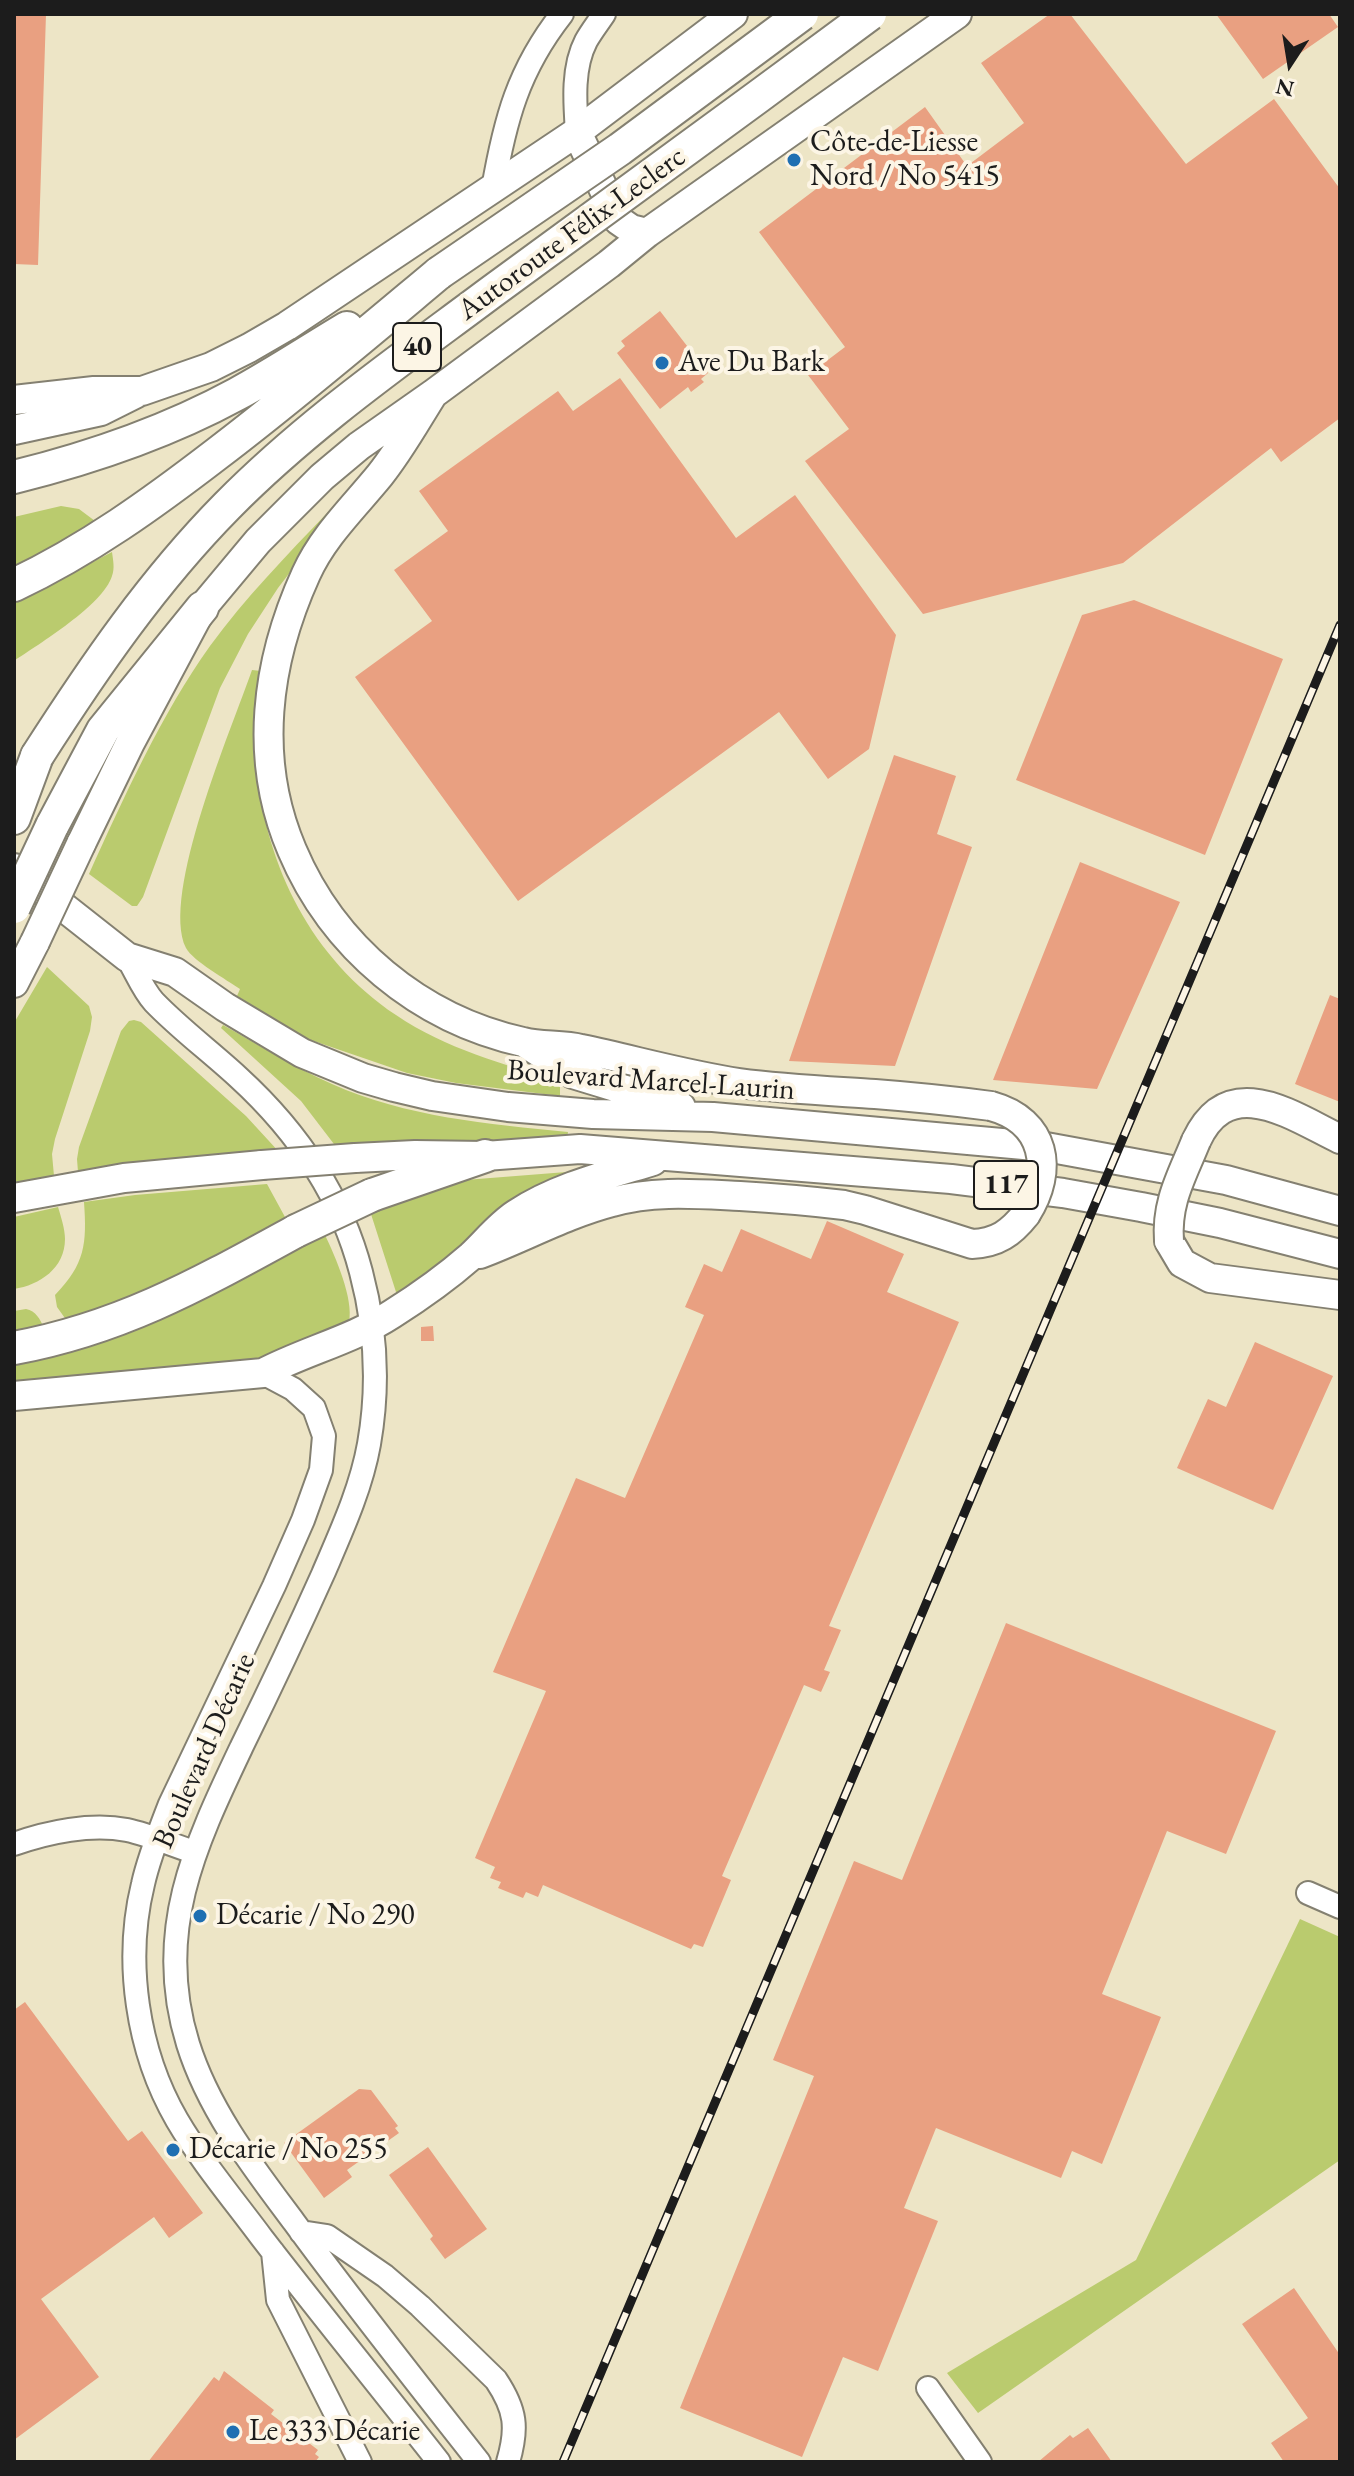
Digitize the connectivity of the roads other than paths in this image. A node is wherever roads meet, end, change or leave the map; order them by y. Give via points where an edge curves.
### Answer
1 (562, 14) edge
2 (604, 14) edge
3 (733, 14) edge
4 (802, 14) edge
5 (870, 14) edge
6 (957, 14) edge
7 (577, 132) junction
8 (493, 189) junction
9 (647, 233) junction
10 (439, 273) junction
11 (142, 391) junction
12 (433, 394) junction
13 (14, 400) edge
14 (14, 430) edge
15 (14, 477) edge
16 (14, 585) edge
17 (202, 608) junction
18 (37, 756) junction
19 (14, 786) edge
20 (14, 818) edge
21 (14, 868) edge
22 (14, 907) edge
23 (127, 957) junction
24 (14, 983) edge
25 (524, 1043) junction
26 (713, 1117) junction
27 (1340, 1139) edge
28 (485, 1156) junction
29 (665, 1157) junction
30 (14, 1198) edge
31 (1340, 1211) edge
32 (1340, 1254) edge
33 (468, 1258) junction
34 (1340, 1295) edge
35 (372, 1326) junction
36 (14, 1348) edge
37 (263, 1373) junction
38 (14, 1396) edge
39 (157, 1840) junction
40 (14, 1844) edge
41 (194, 1852) junction
42 (1308, 1893) dead end
43 (1340, 1907) edge
44 (301, 2232) junction
45 (273, 2251) junction
46 (928, 2388) dead end
47 (360, 2462) edge
48 (439, 2462) edge
49 (479, 2462) edge
50 (508, 2462) edge
51 (980, 2462) edge

1 - 8 street via 538,46 517,91
2 - 7 street via 581,54
3 - 7 main road
4 - 10 highway, Autoroute Félix-Leclerc / 40, bridge via 631,141
5 - 18 highway, Autoroute Félix-Leclerc / 40, bridge via 354,393 274,460 151,592 91,671
6 - 9 main road
7 - 8 main road
7 - 9 main road via 618,220
8 - 11 main road via 249,348
9 - 12 main road
10 - 15 highway, 40 via 208,408 124,444
10 - 16 highway via 167,493
11 - 13 main road
11 - 14 main road via 101,411
12 - 17 main road via 322,477
12 - 25 main road via 381,474 320,548 298,591 272,686 270,775 281,824 297,862 347,940 420,1001
17 - 22 highway, bridge via 103,730
17 - 24 main road, bridge
18 - 19 highway, 40
18 - 20 highway
21 - 23 main road, Boulevard Marcel-Laurin
23 - 26 main road, Boulevard Marcel-Laurin via 175,972 302,1053 394,1087 508,1107
23 - 35 street, Boulevard Décarie via 151,999 264,1101 309,1156 350,1238
25 - 26 main road via 573,1074
25 - 33 main road, bridge via 577,1048 742,1083 1004,1109 1023,1121 1036,1139 1043,1165 1040,1184 1016,1228 985,1243 972,1244 844,1205 655,1194 583,1210
26 - 31 main road, Boulevard Marcel-Laurin / 117 via 1046,1147 1200,1174
27 - 34 main road, bridge via 1281,1110 1252,1103 1217,1112 1202,1128 1167,1220 1169,1241 1182,1263 1210,1278
28 - 29 main road via 580,1149
28 - 30 main road, bridge via 262,1165 124,1178
28 - 36 highway, bridge via 372,1195 142,1311
29 - 32 main road, 117 via 1022,1187 1220,1223
29 - 33 main road via 540,1200 513,1216
33 - 35 main road
35 - 37 main road
35 - 41 street, Boulevard Décarie via 373,1413 354,1498
37 - 38 main road
37 - 39 street, Boulevard Décarie via 314,1408 324,1436 321,1470 274,1586
39 - 40 street via 126,1830 96,1829
39 - 41 street
39 - 45 street, Boulevard Décarie via 142,1885 136,1937 146,2042 178,2122
41 - 44 street, Boulevard Décarie via 181,1896 175,1964 187,2041 231,2133
42 - 43 street
44 - 49 street, Boulevard Décarie
44 - 50 street via 327,2236 385,2276 496,2380 512,2411 514,2437
45 - 47 street via 278,2300
45 - 48 street, Boulevard Décarie
46 - 51 street

